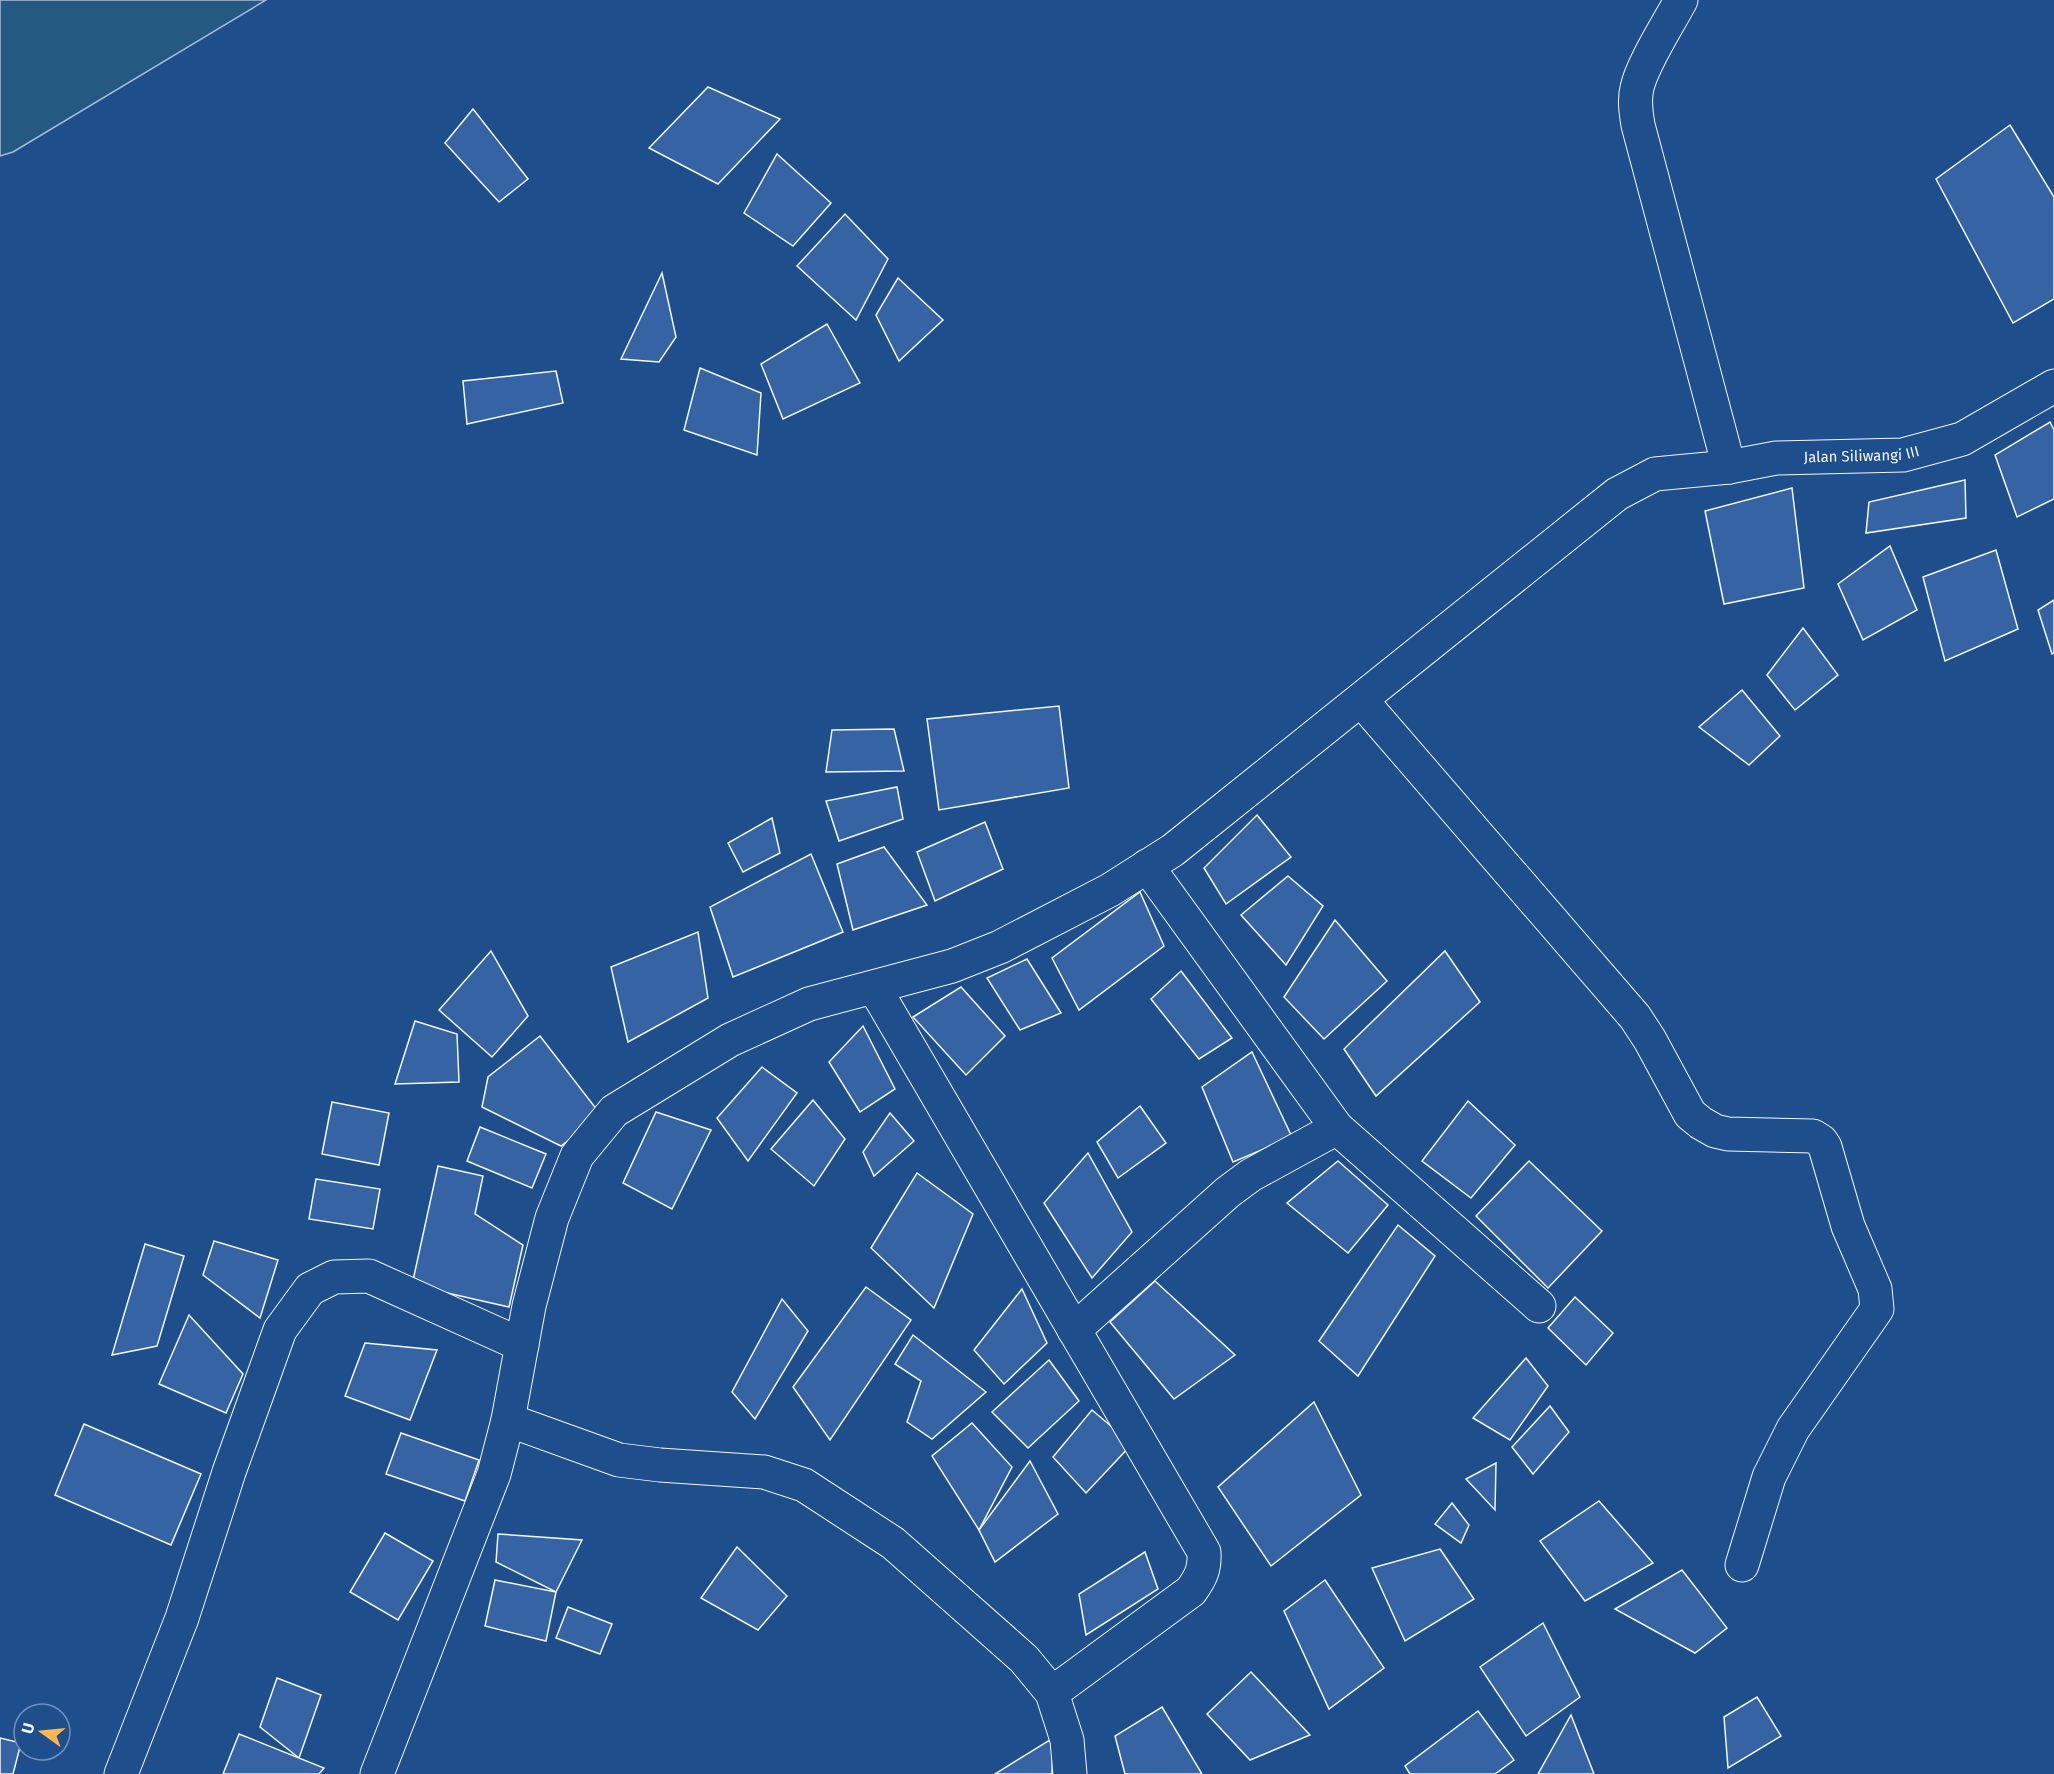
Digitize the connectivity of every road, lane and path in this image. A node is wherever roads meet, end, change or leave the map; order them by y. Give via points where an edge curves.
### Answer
1 (1681, 0) edge
2 (2054, 386) edge
3 (1729, 467) junction
4 (1361, 700) junction
5 (1147, 866) junction
6 (874, 987) junction
7 (1337, 1128) junction
8 (1539, 1306) dead end
9 (1074, 1330) junction
10 (522, 1345) junction
11 (508, 1420) junction
12 (1742, 1565) dead end
13 (1052, 1693) junction
14 (121, 1774) edge
15 (377, 1774) edge
16 (1070, 1774) edge

1 - 3 street via 1645,66 1636,87 1635,105
2 - 3 street, Jalan Siliwangi III via 1962,439 1903,455 1776,458
3 - 4 street, Jalan Siliwangi III via 1655,474 1617,494
4 - 5 street via 1173,850
4 - 12 street via 1635,1017 1690,1114 1708,1127 1728,1134 1813,1136 1825,1147 1848,1226 1875,1289 1877,1309 1789,1437 1769,1477
5 - 6 street via 1110,890 1000,947 952,966
5 - 7 street
6 - 9 street
6 - 10 street via 809,1004 730,1040 614,1111 577,1156 552,1218
7 - 8 street
7 - 9 street via 1251,1175 1228,1192
9 - 13 street via 1204,1552 1205,1564 1191,1591
10 - 11 street
10 - 14 street via 369,1276 334,1277 310,1289 280,1330 182,1618
11 - 13 street via 619,1460 764,1472 804,1485 893,1543 1024,1659
11 - 15 street via 494,1474
13 - 16 street via 1067,1740

